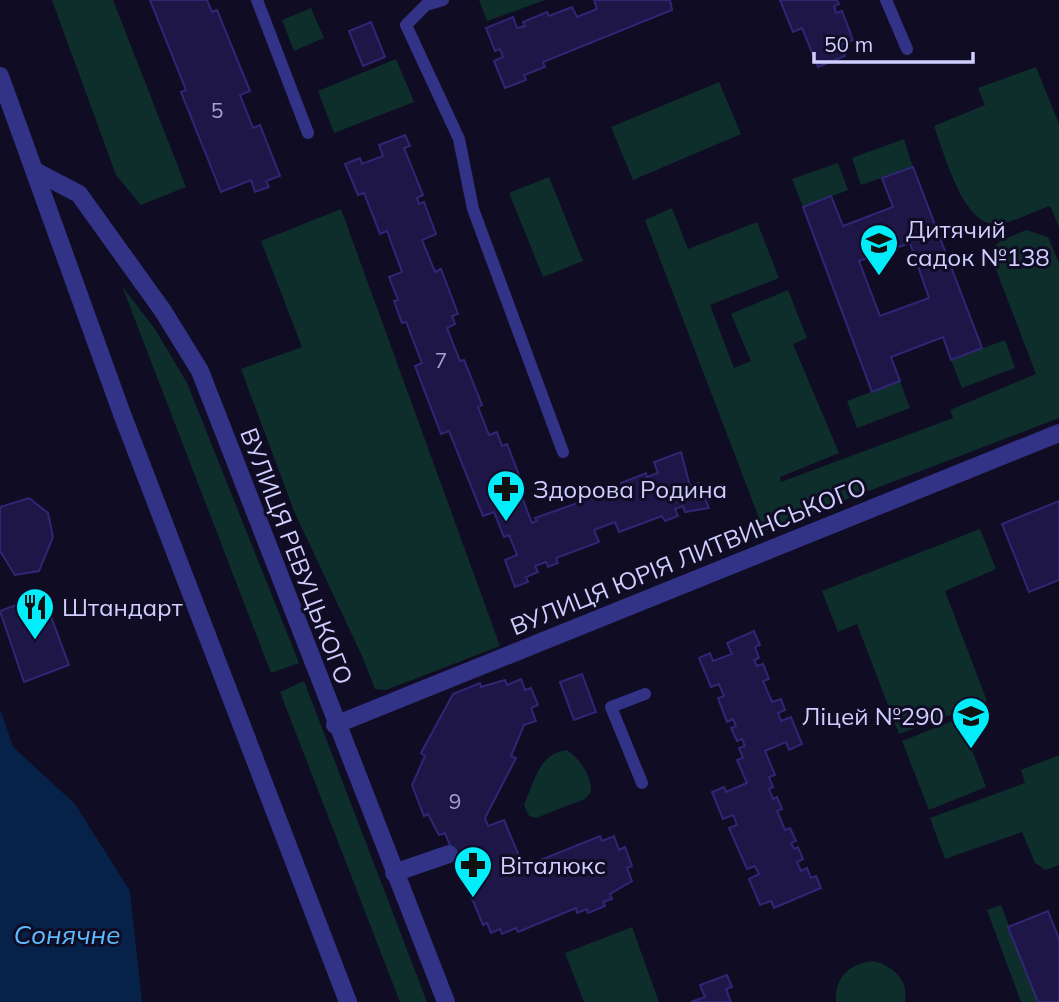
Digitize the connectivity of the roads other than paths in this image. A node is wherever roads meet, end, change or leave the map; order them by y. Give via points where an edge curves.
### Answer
1 (257, 0) edge
2 (443, 0) edge
3 (886, 0) edge
4 (907, 49) dead end
5 (0, 76) edge
6 (308, 133) dead end
7 (37, 172) junction
8 (1059, 433) edge
9 (563, 452) dead end
10 (645, 694) dead end
11 (335, 725) junction
12 (642, 783) dead end
13 (449, 854) dead end
14 (394, 873) junction
15 (348, 1002) edge
16 (446, 1002) edge

1 - 6 lane
2 - 9 lane via 426,5 406,24 458,139 473,209
3 - 4 lane
5 - 7 street
7 - 11 street, ВУЛИЦЯ РЕВУЦЬКОГО via 79,194 163,311 200,372
7 - 15 street via 122,414
8 - 11 street, ВУЛИЦЯ ЮРІЯ ЛИТВИНСЬКОГО
10 - 12 lane via 611,707
11 - 14 street, ВУЛИЦЯ РЕВУЦЬКОГО
13 - 14 street
14 - 16 street, ВУЛИЦЯ РЕВУЦЬКОГО

